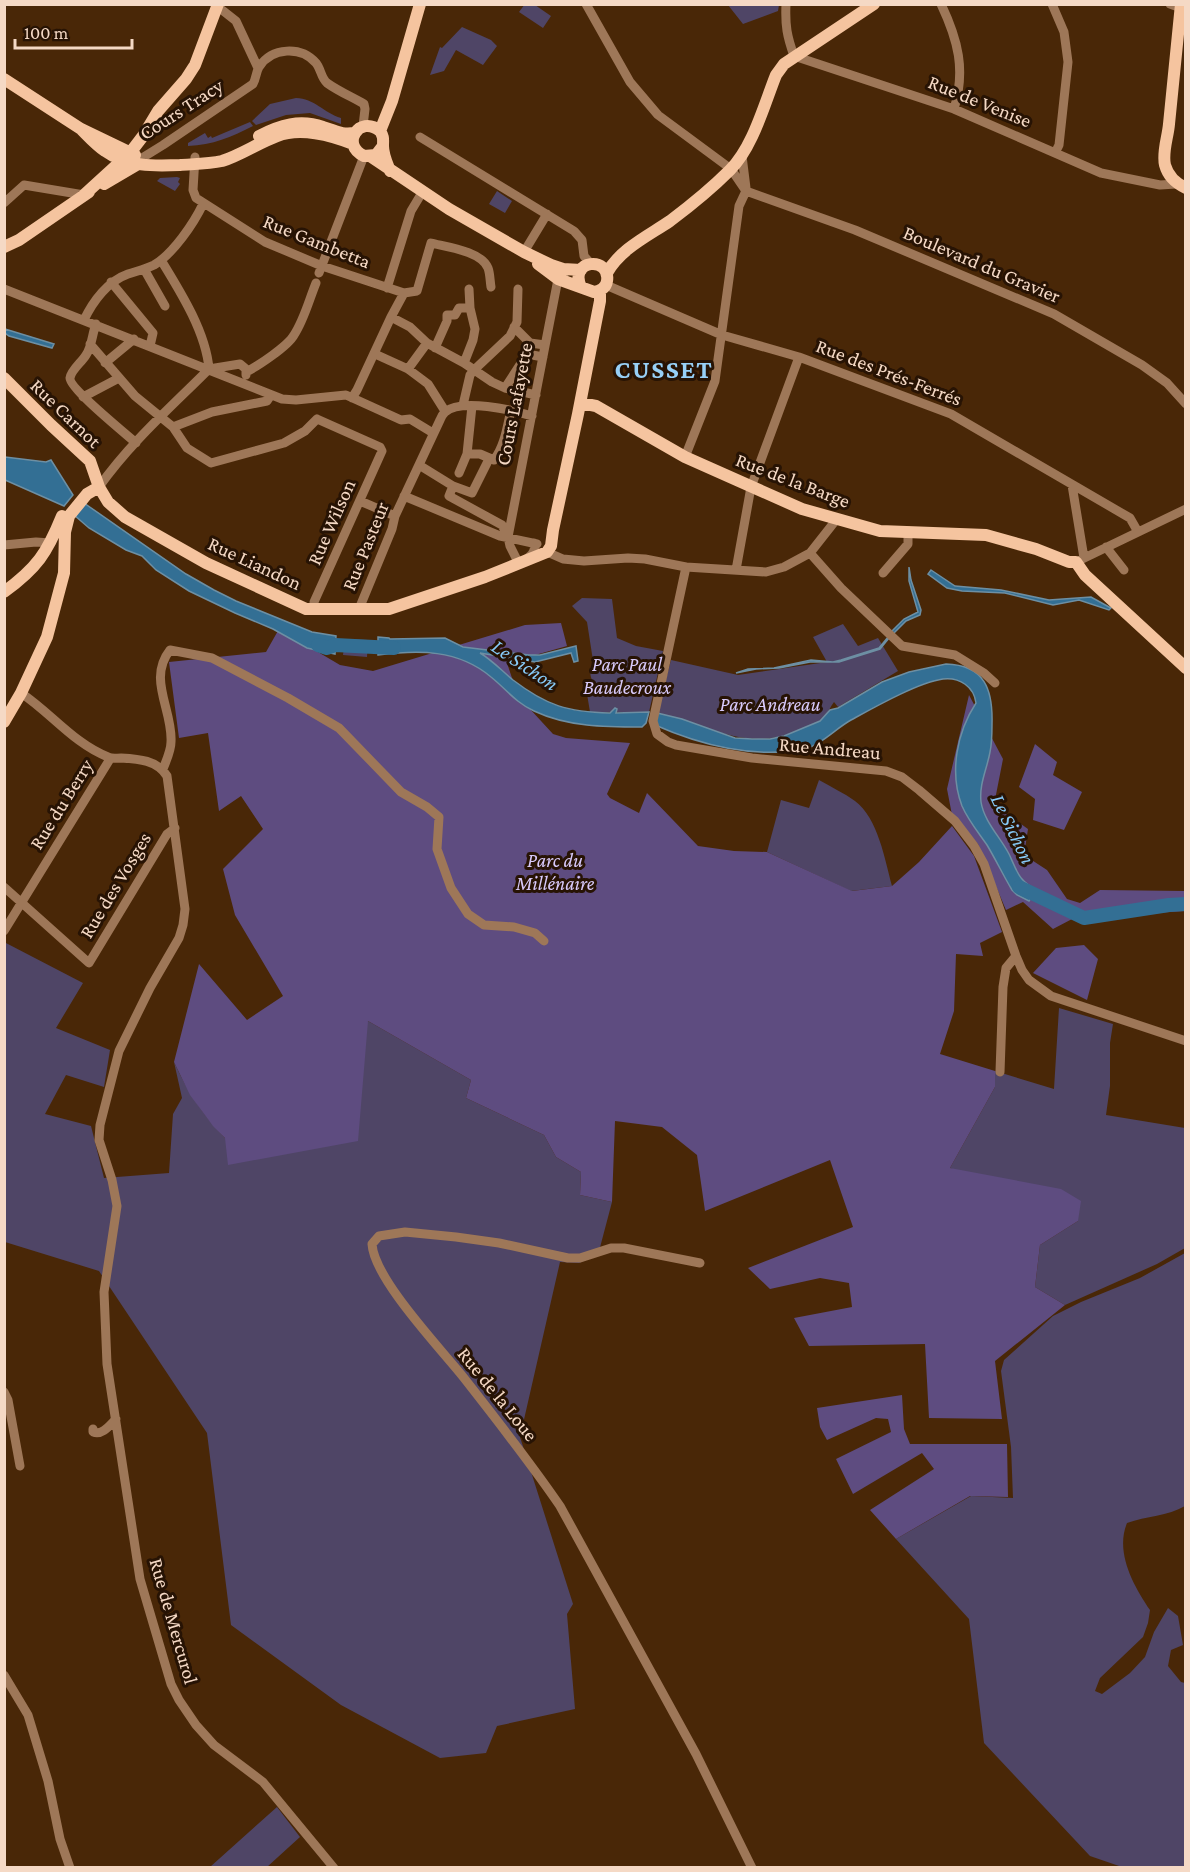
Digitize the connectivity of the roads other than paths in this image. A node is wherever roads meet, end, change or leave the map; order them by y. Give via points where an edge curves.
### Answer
1 (420, 4) edge
2 (586, 4) edge
3 (786, 4) edge
4 (874, 4) edge
5 (941, 4) edge
6 (1052, 4) edge
7 (218, 5) edge
8 (1177, 6) edge
9 (794, 56) junction
10 (258, 68) junction
11 (4, 79) edge
12 (954, 110) junction
13 (81, 129) junction
14 (380, 131) junction
15 (357, 134) junction
16 (420, 136) dead end
17 (383, 146) junction
18 (104, 150) junction
19 (1055, 153) junction
20 (367, 156) junction
21 (742, 156) junction
22 (133, 159) junction
23 (194, 165) junction
24 (731, 169) junction
25 (390, 171) junction
26 (113, 174) junction
27 (1177, 177) edge
28 (746, 190) junction
29 (423, 191) junction
30 (84, 195) junction
31 (4, 203) edge
32 (203, 204) junction
33 (547, 214) junction
34 (651, 233) junction
35 (19, 240) junction
36 (4, 248) edge
37 (524, 252) junction
38 (4, 254) edge
39 (161, 260) junction
40 (587, 267) junction
41 (144, 269) junction
42 (321, 270) junction
43 (558, 279) junction
44 (111, 282) junction
45 (316, 283) dead end
46 (596, 285) junction
47 (491, 287) dead end
48 (387, 288) junction
49 (4, 289) edge
50 (469, 289) dead end
51 (518, 289) dead end
52 (404, 293) junction
53 (165, 306) dead end
54 (470, 308) junction
55 (391, 317) junction
56 (84, 320) junction
57 (96, 324) junction
58 (514, 327) junction
59 (722, 335) junction
60 (134, 339) junction
61 (90, 344) junction
62 (545, 345) junction
63 (150, 346) junction
64 (431, 346) junction
65 (375, 354) junction
66 (543, 357) junction
67 (799, 357) junction
68 (105, 363) junction
69 (464, 363) junction
70 (209, 369) junction
71 (243, 369) junction
72 (408, 369) junction
73 (474, 369) junction
74 (4, 378) edge
75 (119, 378) junction
76 (235, 379) junction
77 (505, 388) junction
78 (258, 389) junction
79 (271, 395) junction
80 (536, 395) junction
81 (83, 397) junction
82 (352, 398) junction
83 (315, 399) junction
84 (580, 403) junction
85 (1185, 404) edge
86 (467, 406) junction
87 (511, 410) junction
88 (446, 411) junction
89 (532, 416) junction
90 (161, 417) junction
91 (317, 418) junction
92 (173, 427) junction
93 (433, 433) junction
94 (136, 443) junction
95 (467, 454) junction
96 (685, 457) junction
97 (487, 463) dead end
98 (419, 465) junction
99 (459, 473) dead end
100 (101, 480) junction
101 (1072, 485) junction
102 (453, 486) junction
103 (752, 486) junction
104 (404, 496) junction
105 (360, 501) junction
106 (1185, 512) edge
107 (66, 514) junction
108 (395, 516) junction
109 (836, 520) junction
110 (908, 531) junction
111 (1138, 532) junction
112 (508, 537) junction
113 (51, 543) junction
114 (4, 545) edge
115 (540, 546) junction
116 (1106, 548) junction
117 (810, 553) junction
118 (1080, 560) junction
119 (64, 561) junction
120 (519, 564) junction
121 (686, 567) junction
122 (736, 570) junction
123 (1124, 570) dead end
124 (883, 573) dead end
125 (4, 592) edge
126 (315, 609) junction
127 (359, 609) junction
128 (1185, 668) edge
129 (995, 684) dead end
130 (21, 693) junction
131 (4, 722) edge
132 (110, 759) junction
133 (163, 769) junction
134 (175, 828) junction
135 (4, 887) edge
136 (21, 902) junction
137 (4, 931) edge
138 (544, 941) dead end
139 (1016, 956) junction
140 (1185, 1041) edge
141 (1000, 1072) dead end
142 (700, 1263) dead end
143 (4, 1392) edge
144 (116, 1419) junction
145 (93, 1429) dead end
146 (20, 1466) dead end
147 (4, 1675) edge
148 (70, 1868) edge
149 (334, 1868) edge
150 (752, 1868) edge

1 - 14 main road
2 - 24 street via 630,82 658,115
3 - 9 street via 786,32
4 - 9 main road
5 - 12 street via 959,53
6 - 19 street via 1064,32 1068,62
7 - 10 street via 236,21
7 - 22 main road via 195,65 158,111
8 - 27 main road via 1167,142
9 - 12 street, Rue de Venise
9 - 21 main road via 776,75
10 - 15 street, Cours Tracy via 281,51 308,56 326,82 364,104
10 - 22 street, Cours Tracy via 253,84 163,145
11 - 13 main road
12 - 19 street, Rue de Venise
13 - 18 main road
13 - 22 main road
14 - 15 main road via 375,127
14 - 17 main road
15 - 20 main road via 355,150
15 - 23 main road, Cours Tracy via 342,139 318,134 278,135 221,161
15 - 23 main road, Cours Tracy via 343,135 306,123 277,126
16 - 33 street
17 - 20 main road
17 - 25 main road
18 - 22 main road
18 - 26 main road
19 - 27 street, Rue de Venise via 1101,173 1151,183
20 - 25 main road
20 - 42 street
21 - 24 main road
21 - 28 street
22 - 23 main road, Cours Tracy via 164,166
22 - 26 main road
23 - 32 street via 193,195
24 - 28 street
24 - 34 main road
25 - 29 main road
26 - 30 main road
28 - 59 street via 739,206
28 - 85 street, Boulevard du Gravier via 855,230 1054,314 1142,365 1167,383
29 - 37 main road via 456,206
29 - 48 street via 408,218
30 - 31 street via 24,186
30 - 35 main road
32 - 39 street via 185,235
32 - 42 street, Rue Gambetta
33 - 37 street
33 - 40 street via 582,240
34 - 40 main road
34 - 46 main road via 612,262
35 - 36 main road
35 - 38 main road
37 - 40 main road via 563,269
37 - 43 main road
39 - 41 street
39 - 70 street via 192,314
40 - 43 street
40 - 46 main road via 602,267
40 - 46 main road via 579,282
41 - 44 street
41 - 53 street
42 - 48 street, Rue Gambetta
43 - 46 main road
43 - 62 street, Cours Lafayette
44 - 56 street
44 - 63 street via 153,333
45 - 71 street via 291,340
46 - 59 street, Rue des Prés-Ferrés
46 - 84 main road via 598,313
47 - 52 street via 488,268 475,255 431,243 417,291
48 - 52 street, Rue Gambetta
49 - 56 street
50 - 54 street
51 - 58 street
52 - 55 street
54 - 64 street via 459,308 454,315 447,315
54 - 69 street via 475,330
55 - 64 street via 410,327
55 - 65 street
56 - 57 street
57 - 60 street
57 - 61 street
58 - 62 street via 530,343
58 - 73 street via 510,336
59 - 67 street, Rue des Prés-Ferrés
59 - 96 street via 715,381
60 - 63 street
60 - 68 street
61 - 68 street
61 - 81 street via 69,380
62 - 66 street, Cours Lafayette
63 - 70 street
64 - 69 street
64 - 72 street
65 - 72 street
65 - 82 street
66 - 77 street via 526,354
66 - 80 street, Cours Lafayette
67 - 101 street, Rue des Prés-Ferrés via 951,414
67 - 103 street
68 - 75 street
69 - 73 street
70 - 71 street
70 - 76 street
70 - 90 street
71 - 76 street via 243,379
71 - 76 street via 233,366 230,370
71 - 78 street
72 - 88 street via 428,384
73 - 77 street
73 - 86 street
74 - 100 main road, Rue Carnot via 90,461
75 - 81 street
75 - 90 street
76 - 78 street
77 - 80 street
78 - 79 street
79 - 83 street
79 - 92 street via 267,401 212,412
80 - 89 street, Cours Lafayette
81 - 94 street
82 - 83 street via 346,395
82 - 93 street via 401,420 410,419
83 - 91 street
84 - 96 main road, Rue de la Barge via 596,406
84 - 115 main road via 553,530
86 - 87 street
86 - 88 street
86 - 95 street
87 - 89 street
87 - 95 street via 506,436 494,460
88 - 93 street, Rue Pasteur
89 - 112 street, Cours Lafayette
90 - 92 street
90 - 94 street
91 - 92 street via 305,431 284,443 211,463 187,448
91 - 105 street, Rue Wilson via 380,447 382,451
93 - 98 street, Rue Pasteur
94 - 100 street
95 - 99 street
96 - 103 main road, Rue de la Barge
97 - 102 street via 472,493
98 - 102 street
98 - 104 street, Rue Pasteur
100 - 107 main road via 84,492
100 - 126 main road, Rue Liandon via 108,502 166,542 279,597
101 - 111 street, Rue des Prés-Ferrés via 1130,518
101 - 118 street
102 - 112 street via 449,496 502,525
103 - 109 main road, Rue de la Barge
103 - 122 street
104 - 108 street, Rue Pasteur
104 - 112 street
105 - 108 street
105 - 126 street, Rue Wilson via 314,602
106 - 111 street
107 - 113 main road
107 - 119 main road
108 - 127 street, Rue Pasteur
109 - 110 main road, Rue de la Barge via 880,531
109 - 117 street
110 - 118 main road, Rue de la Barge via 986,535 1069,562
110 - 124 street via 908,544
111 - 116 street
112 - 115 street
112 - 120 street
113 - 114 street
113 - 119 main road
113 - 125 main road via 34,567
115 - 120 main road, Rue Liandon
115 - 121 street via 563,559 628,558
116 - 118 street
116 - 123 street
117 - 122 street via 766,572
117 - 129 street via 902,646 955,655
118 - 128 main road via 1084,575
119 - 130 main road via 47,637
120 - 127 main road, Rue Liandon via 389,609
121 - 122 street
121 - 139 street, Rue Andreau via 652,721 662,738 676,745 752,758 886,771 902,777 955,821 974,846
126 - 127 main road, Rue Liandon
130 - 131 main road
130 - 132 street via 83,744
132 - 133 street via 147,761
132 - 136 street, Rue du Berry
133 - 134 street, Rue de Mercurol
133 - 138 street via 172,743 160,685 164,658 170,650 212,658 339,728 401,792 439,817 437,849 451,888 468,915 484,925 535,933
134 - 136 street, Rue des Vosges via 167,834 90,963
134 - 144 street, Rue de Mercurol via 185,909 183,925 119,1051 100,1125 99,1140 117,1206 104,1292 107,1364
135 - 136 street
136 - 137 street, Rue du Berry
139 - 140 street, Rue Andreau via 1029,980 1051,996
139 - 141 street via 1006,968 1003,987
142 - 150 street, Rue de la Loue via 624,1248 568,1258 499,1243 405,1232 379,1236 372,1244 373,1254 394,1292 535,1468 560,1506 696,1754
143 - 146 street
144 - 145 street via 101,1433 96,1434
144 - 149 street, Rue de Mercurol via 140,1579 171,1684 196,1725 214,1745 262,1782
147 - 148 street via 28,1715

